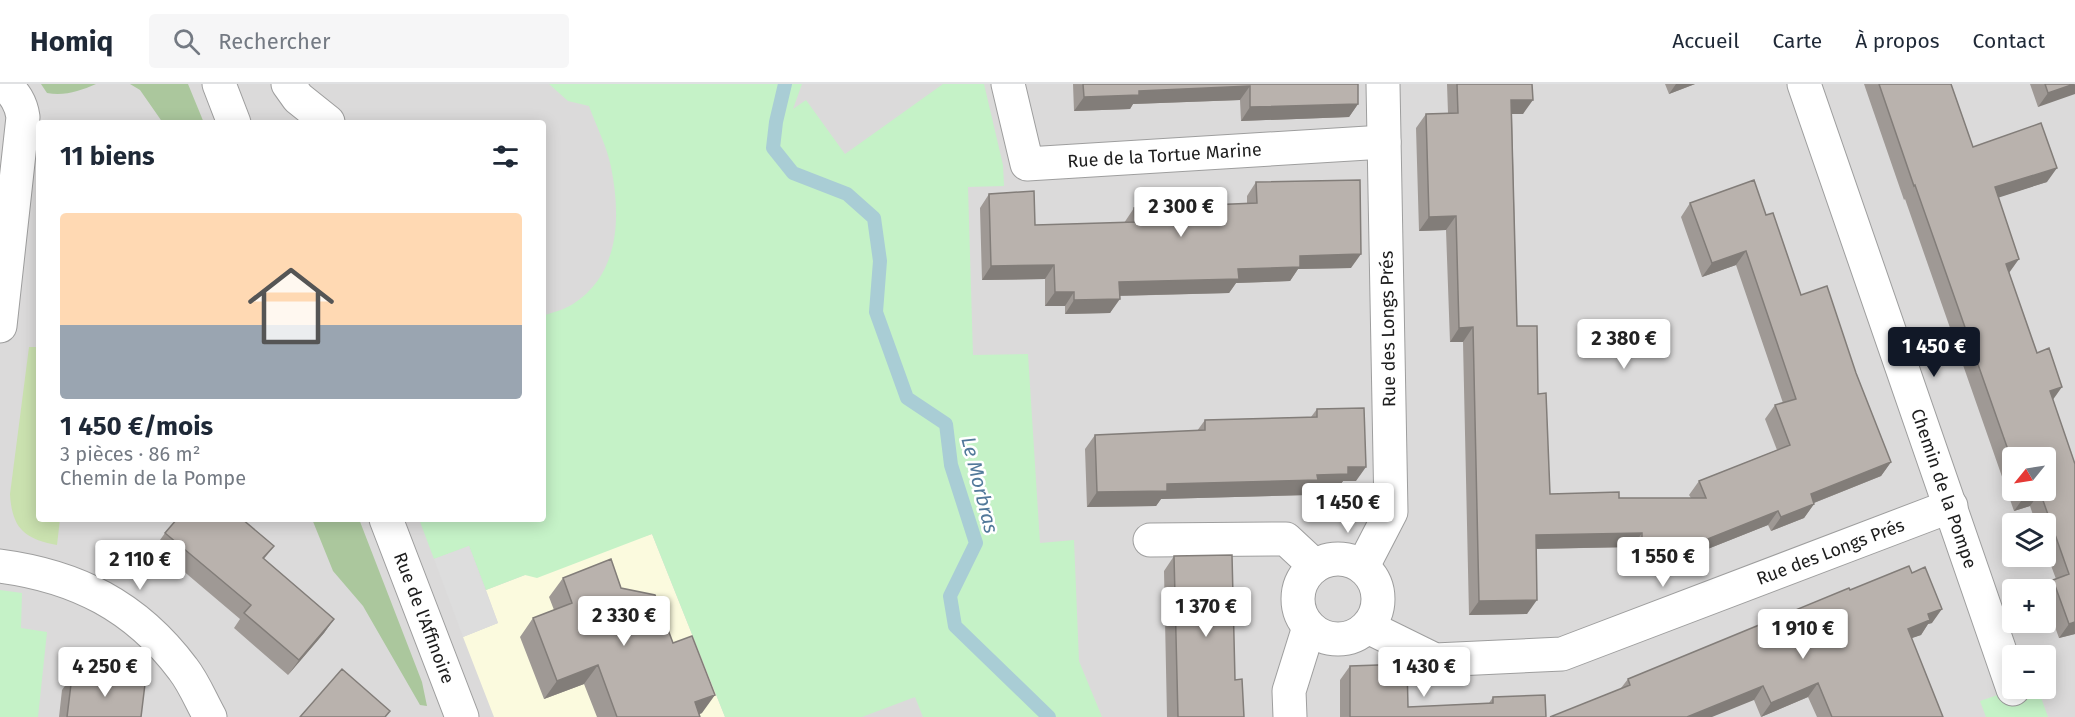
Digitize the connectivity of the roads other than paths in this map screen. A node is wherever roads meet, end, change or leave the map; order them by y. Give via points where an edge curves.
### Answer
1 (4, 84) edge
2 (219, 84) edge
3 (288, 84) edge
4 (1008, 84) edge
5 (1383, 84) edge
6 (1804, 84) edge
7 (233, 120) edge
8 (326, 120) edge
9 (1384, 142) junction
10 (0, 326) edge
11 (1951, 506) junction
12 (387, 522) edge
13 (1150, 540) dead end
14 (0, 566) edge
15 (1315, 566) junction
16 (1363, 566) junction
17 (1309, 627) junction
18 (1368, 627) junction
19 (2002, 657) edge
20 (210, 717) edge
21 (462, 717) edge
22 (1290, 717) edge

1 - 10 street via 15,94 23,117
2 - 7 street
3 - 8 street via 298,98
4 - 9 street, Rue de la Tortue Marine via 1027,164
5 - 9 street, Rue des Longs Prés
6 - 11 street, Chemin de la Pompe
9 - 16 street, Rue des Longs Prés via 1391,512
11 - 18 street, Rue des Longs Prés via 1562,654 1435,660
11 - 19 street, Chemin de la Pompe
12 - 21 street, Rue de l'Affinoire
13 - 15 street via 1286,539
14 - 20 street via 63,579 89,589 141,623 184,670
15 - 16 street via 1339,558
15 - 17 street via 1305,576 1298,602
16 - 18 street via 1372,577 1379,603
17 - 18 street via 1332,639 1358,635
17 - 22 street via 1290,691

